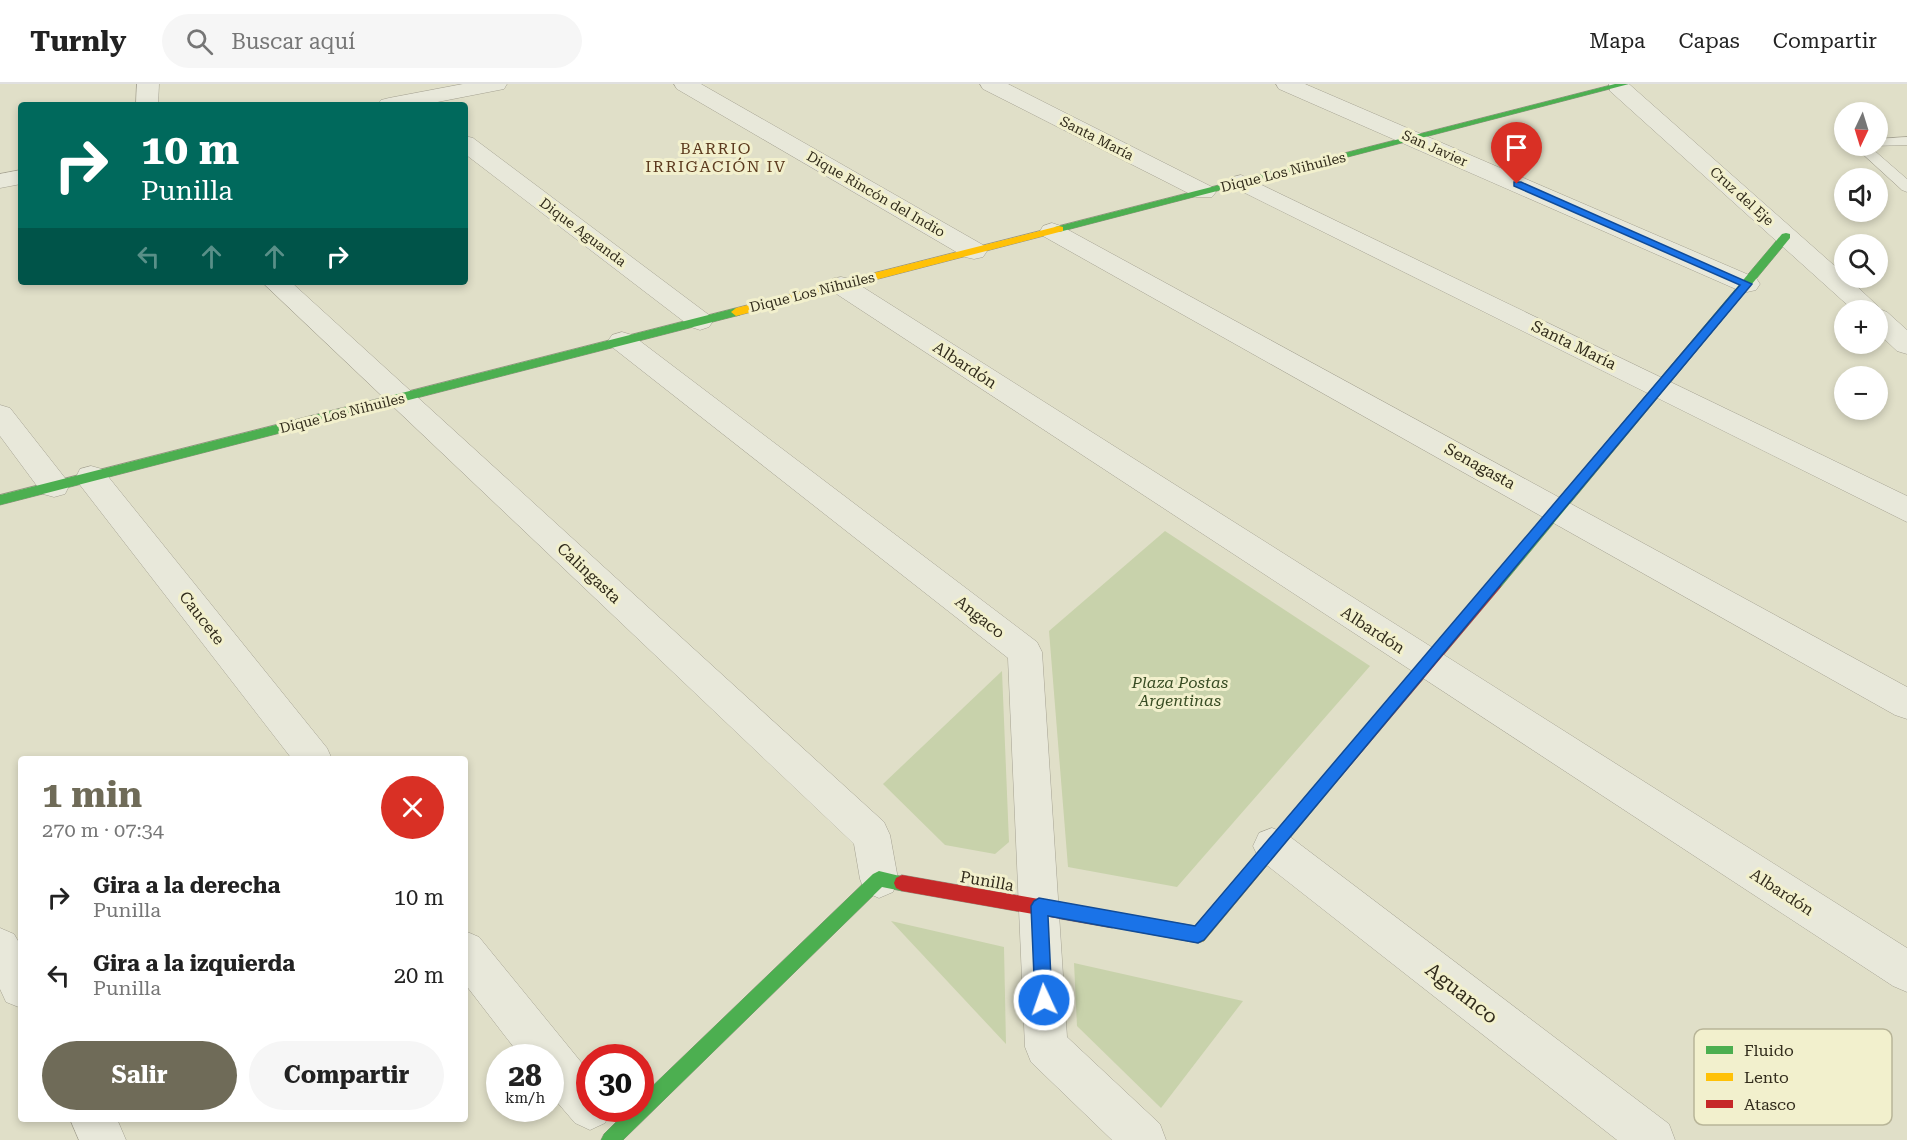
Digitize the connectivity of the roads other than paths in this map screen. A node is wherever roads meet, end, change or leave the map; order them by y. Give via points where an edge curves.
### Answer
1 (148, 84) edge
2 (496, 84) edge
3 (685, 84) edge
4 (991, 84) edge
5 (1287, 84) edge
6 (1619, 85) edge
7 (147, 102) edge
8 (414, 102) edge
9 (1413, 138) junction
10 (1907, 141) edge
11 (1888, 143) edge
12 (468, 144) edge
13 (1872, 156) edge
14 (18, 178) edge
15 (0, 181) edge
16 (1241, 182) junction
17 (1907, 187) edge
18 (1204, 192) junction
19 (1052, 231) junction
20 (1786, 236) junction
21 (974, 251) junction
22 (1747, 284) junction
23 (278, 285) edge
24 (841, 285) junction
25 (1858, 300) edge
26 (700, 321) junction
27 (1888, 327) edge
28 (622, 341) junction
29 (1907, 345) edge
30 (1661, 388) junction
31 (400, 398) junction
32 (0, 415) edge
33 (91, 477) junction
34 (54, 486) junction
35 (0, 500) edge
36 (1558, 510) junction
37 (1907, 510) edge
38 (1427, 664) junction
39 (1907, 704) edge
40 (312, 756) edge
41 (1272, 846) junction
42 (879, 879) junction
43 (1039, 906) junction
44 (0, 948) edge
45 (468, 955) edge
46 (1907, 972) edge
47 (18, 981) edge
48 (539, 1044) edge
49 (564, 1076) edge
50 (95, 1122) edge
51 (603, 1127) edge
52 (104, 1140) edge
53 (1144, 1140) edge
54 (1653, 1140) edge

1 - 7 street
2 - 8 street
3 - 21 street, Dique Rincón del Indio
4 - 18 street, Santa María
5 - 9 street, San Javier
6 - 9 street, Dique Los Nihuiles
6 - 20 street, Cruz del Eje
9 - 16 street, Dique Los Nihuiles
9 - 22 street, San Javier
10 - 11 lane
12 - 26 street, Dique Aguanda
13 - 17 lane
14 - 15 street
16 - 18 street, Dique Los Nihuiles
16 - 30 street, Santa María
18 - 19 street, Dique Los Nihuiles
19 - 21 street, Dique Los Nihuiles
19 - 36 street, Senagasta
20 - 22 street, Punilla
20 - 25 street, Cruz del Eje
21 - 24 street, Dique Los Nihuiles
22 - 30 street, Punilla
23 - 31 street, Calingasta
24 - 26 street, Dique Los Nihuiles
24 - 38 street, Albardón
26 - 28 street, Dique Los Nihuiles
27 - 29 street
28 - 31 street, Dique Los Nihuiles
28 - 43 street, Angaco via 1025,652
30 - 36 street, Punilla
30 - 37 street, Santa María
31 - 33 street, Dique Los Nihuiles
31 - 42 street, Calingasta via 871,835
32 - 34 street
33 - 34 street, Dique Los Nihuiles
33 - 40 street, Caucete
34 - 35 street, Dique Los Nihuiles
36 - 38 street, Punilla
36 - 39 street, Senagasta
38 - 41 street, Punilla
38 - 46 street, Albardón
41 - 43 street, Punilla via 1198,935
41 - 54 street, Aguanco
42 - 43 street, Punilla
42 - 51 street
43 - 53 street, Angaco via 1046,1047
44 - 47 street
45 - 48 street
49 - 51 street
50 - 52 street

